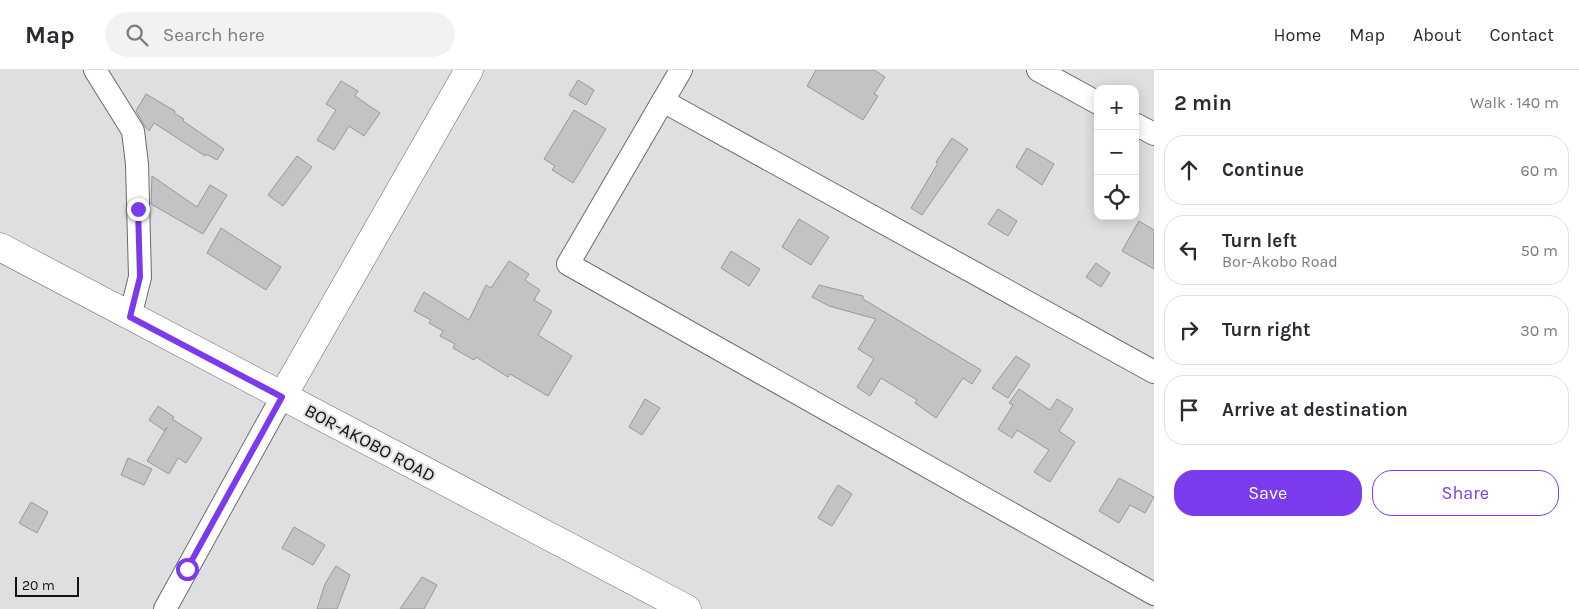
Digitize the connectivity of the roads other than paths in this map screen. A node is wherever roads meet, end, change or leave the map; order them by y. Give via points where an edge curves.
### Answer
1 (95, 70) edge
2 (469, 70) edge
3 (681, 70) edge
4 (1038, 70) edge
5 (663, 101) junction
6 (1094, 101) edge
7 (1139, 126) edge
8 (1154, 134) edge
9 (0, 248) edge
10 (130, 317) junction
11 (1154, 372) edge
12 (282, 397) junction
13 (1154, 594) edge
14 (166, 609) edge
15 (687, 609) edge

1 - 10 street via 132,132 137,164 140,277
2 - 12 street
3 - 5 street
4 - 6 street
5 - 11 street
5 - 13 street via 568,264
7 - 8 street
9 - 10 street, BOR-AKOBO ROAD
10 - 12 street, BOR-AKOBO ROAD
12 - 14 street
12 - 15 street, BOR-AKOBO ROAD

